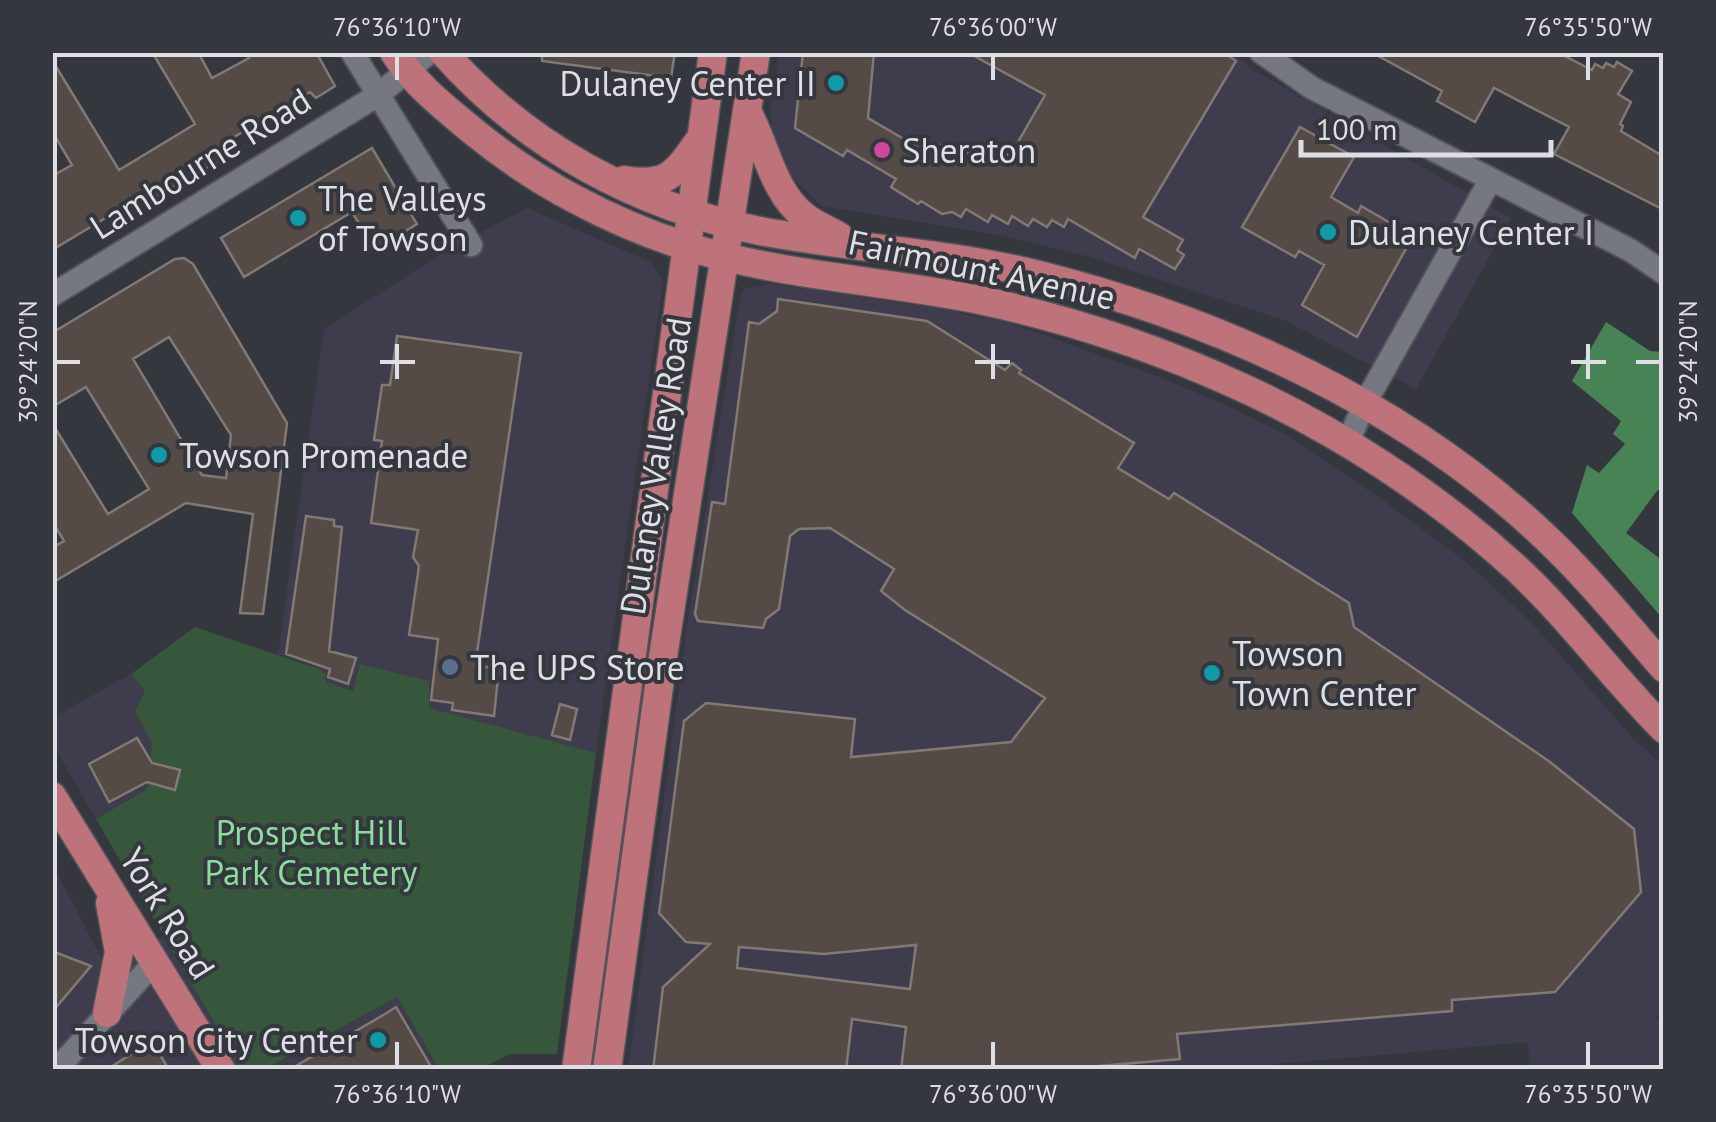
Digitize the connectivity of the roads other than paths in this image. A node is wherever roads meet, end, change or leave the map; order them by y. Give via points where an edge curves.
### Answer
1 (352, 52) edge
2 (430, 52) edge
3 (443, 52) edge
4 (714, 52) edge
5 (756, 52) edge
6 (1262, 52) edge
7 (400, 62) edge
8 (378, 95) junction
9 (748, 113) junction
10 (702, 137) junction
11 (598, 175) junction
12 (1491, 179) junction
13 (692, 214) junction
14 (731, 224) junction
15 (854, 244) junction
16 (471, 246) dead end
17 (687, 246) junction
18 (726, 256) junction
19 (1664, 273) edge
20 (52, 295) edge
21 (1364, 406) junction
22 (1348, 442) junction
23 (1664, 668) edge
24 (1664, 729) edge
25 (52, 796) edge
26 (105, 882) junction
27 (154, 962) junction
28 (108, 1013) junction
29 (56, 1070) edge
30 (220, 1070) edge
31 (576, 1070) edge
32 (607, 1070) edge

1 - 8 street
2 - 7 street, Lambourne Road
3 - 11 main road, Fairmount Avenue via 492,103
4 - 10 main road, Dulaney Valley Road
5 - 9 main road, Dulaney Valley Road
6 - 12 street via 1312,88
7 - 8 street, Lambourne Road
7 - 17 main road, Fairmount Avenue via 501,154 614,217
8 - 16 street
8 - 20 street, Lambourne Road
9 - 14 main road, Dulaney Valley Road
9 - 15 main road via 792,204
10 - 11 main road via 680,168 660,181
10 - 13 main road, Dulaney Valley Road
11 - 13 main road, Fairmount Avenue
12 - 19 street
12 - 21 street
13 - 14 main road, Fairmount Avenue
13 - 17 main road, Dulaney Valley Road
14 - 15 main road, Fairmount Avenue
14 - 18 main road, Dulaney Valley Road
15 - 21 main road, Fairmount Avenue via 1089,288 1229,338
17 - 18 main road, Fairmount Avenue
17 - 31 main road, Dulaney Valley Road
18 - 22 main road, Fairmount Avenue via 974,299 1080,325 1236,385
18 - 32 main road, Dulaney Valley Road
21 - 22 street
21 - 23 main road, Fairmount Avenue via 1446,457 1541,533
22 - 24 main road, Fairmount Avenue via 1517,569
25 - 26 main road, York Road
26 - 27 main road, York Road
26 - 28 main road via 119,952
27 - 28 street
27 - 30 main road, York Road
28 - 29 street

